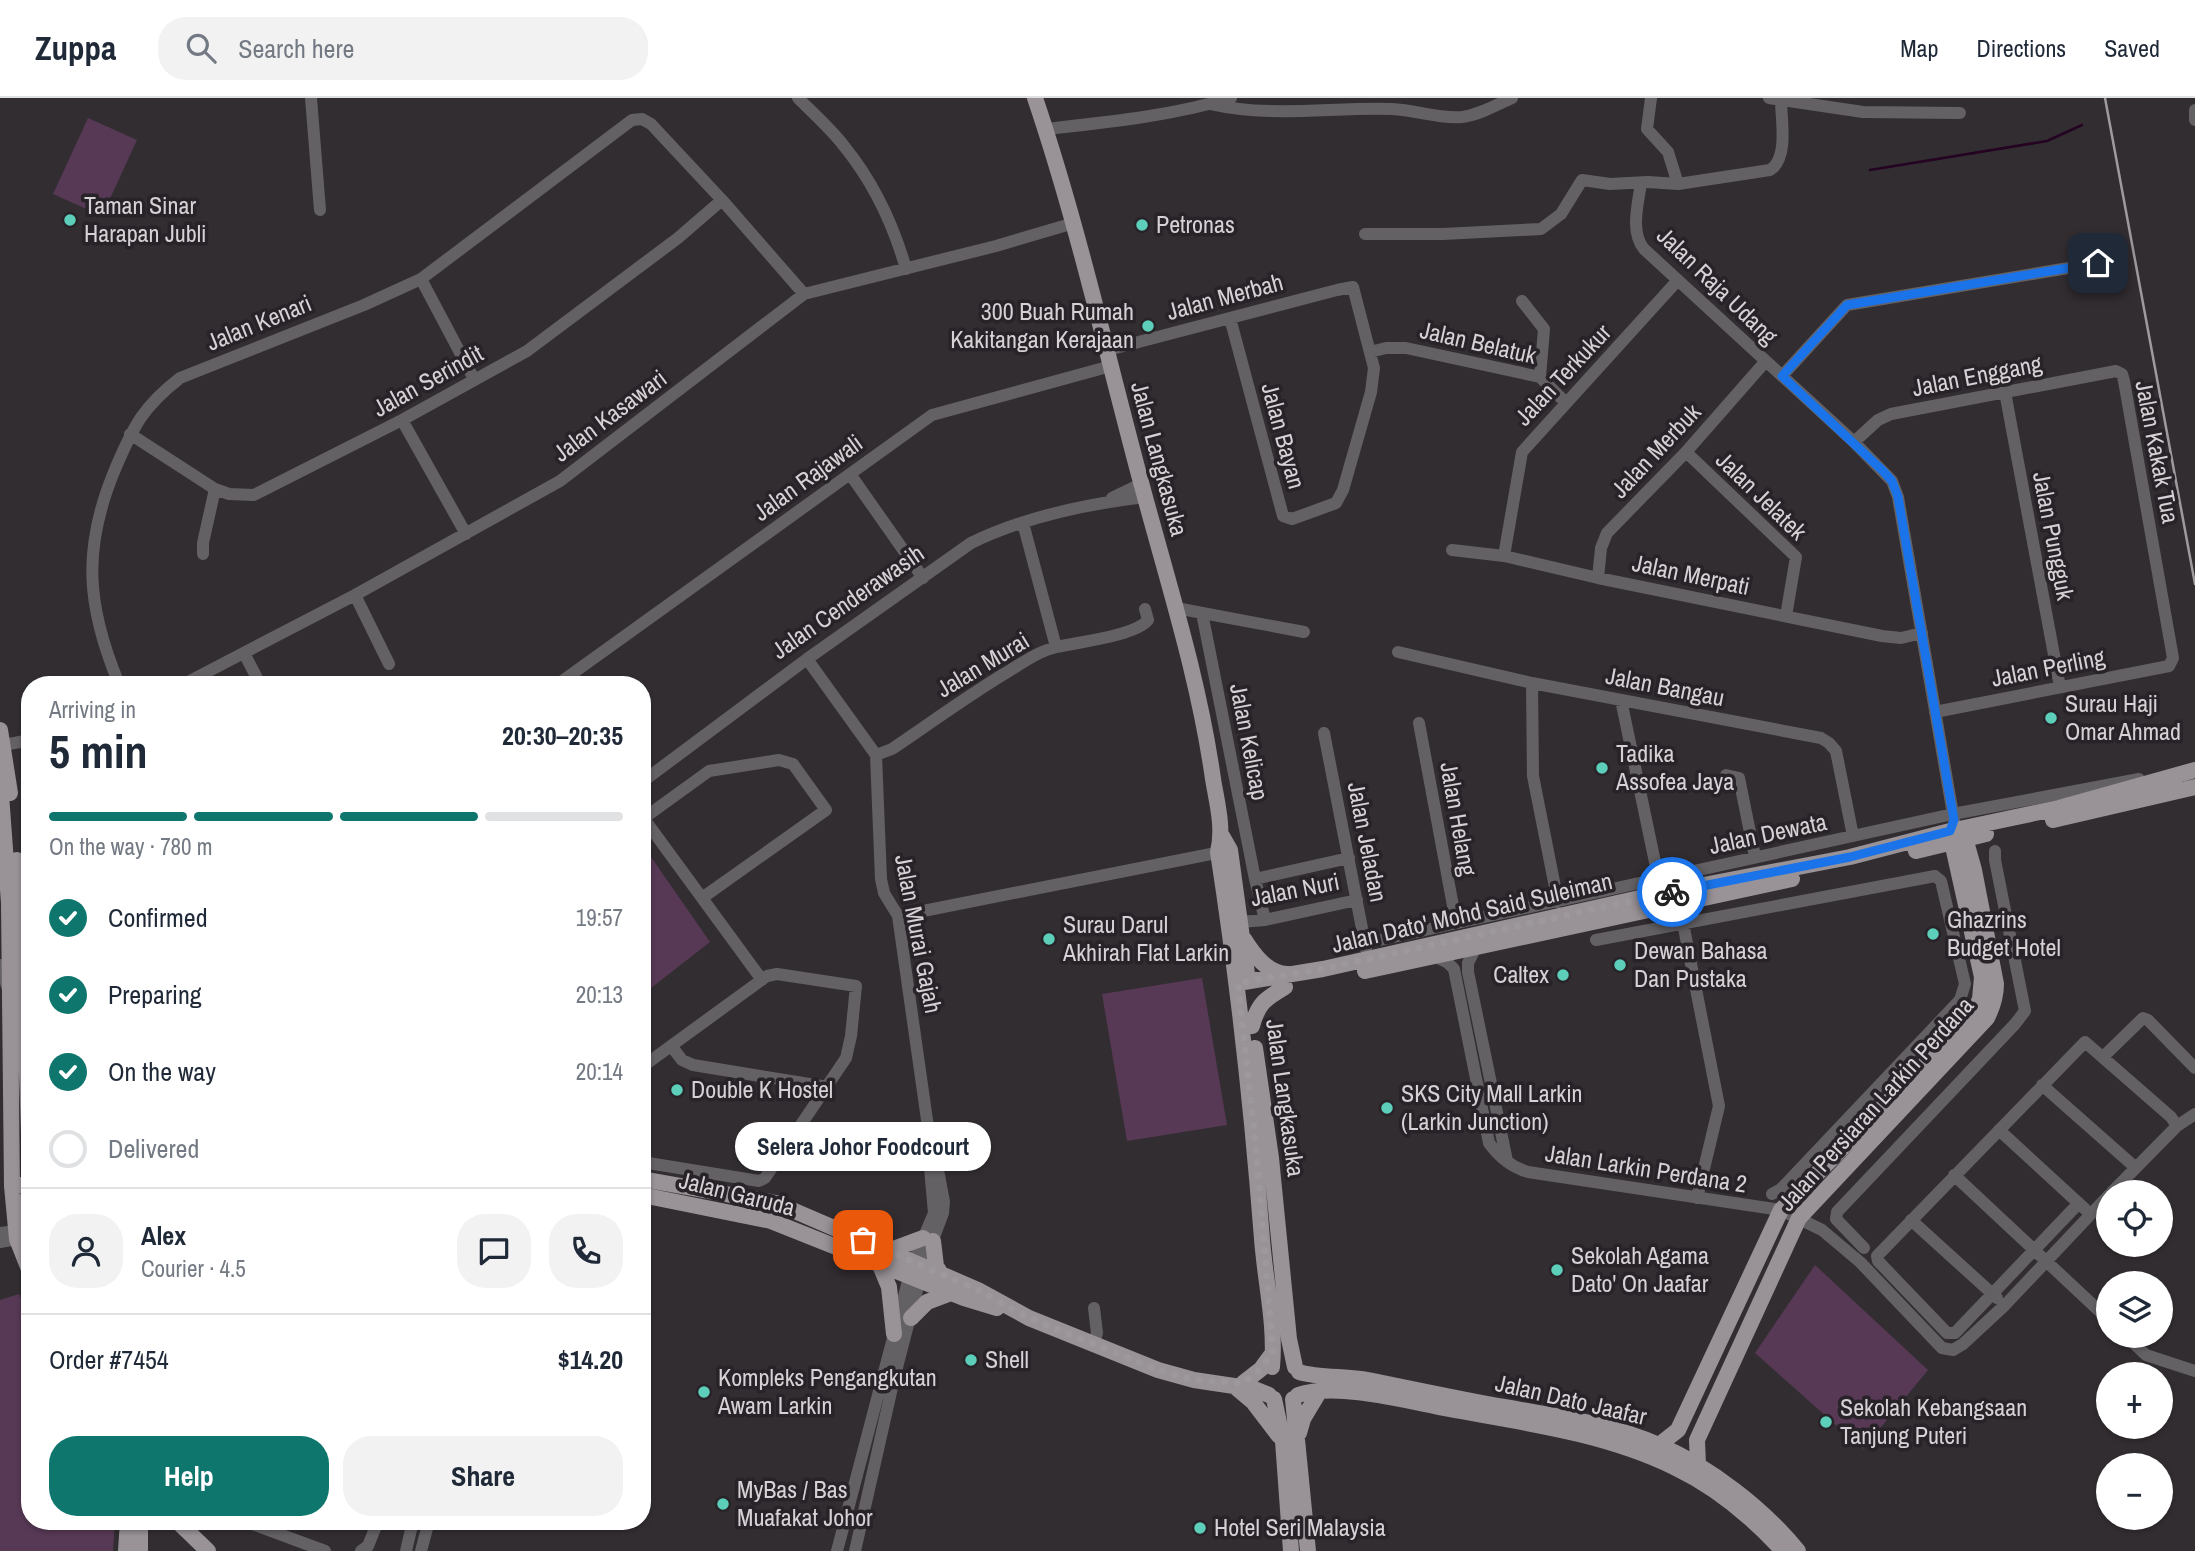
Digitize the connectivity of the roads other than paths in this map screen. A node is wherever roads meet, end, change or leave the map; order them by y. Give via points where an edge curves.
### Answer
1 (311, 98) edge
2 (798, 98) edge
3 (1035, 98) edge
4 (1231, 98) edge
5 (1512, 98) edge
6 (1651, 98) edge
7 (1775, 99) edge
8 (1210, 104) junction
9 (2195, 110) edge
10 (1960, 113) dead end
11 (2195, 120) edge
12 (1046, 129) junction
13 (1641, 183) junction
14 (1678, 184) junction
15 (722, 200) junction
16 (320, 210) dead end
17 (1073, 223) junction
18 (1364, 233) dead end
19 (2098, 263) dead end
20 (906, 268) junction
21 (421, 279) junction
22 (1678, 280) junction
23 (804, 294) junction
24 (1522, 301) dead end
25 (1230, 318) junction
26 (1108, 349) junction
27 (1370, 352) junction
28 (1765, 362) junction
29 (1111, 366) junction
30 (2116, 371) joint
31 (1782, 376) junction
32 (1540, 377) junction
33 (474, 379) junction
34 (2005, 392) junction
35 (1566, 403) junction
36 (401, 420) junction
37 (130, 434) junction
38 (1854, 442) junction
39 (1686, 452) junction
40 (850, 474) junction
41 (215, 489) junction
42 (1143, 491) junction
43 (1023, 523) junction
44 (466, 534) junction
45 (1452, 550) dead end
46 (203, 554) dead end
47 (1504, 556) junction
48 (923, 578) junction
49 (1598, 578) junction
50 (355, 595) junction
51 (1176, 608) junction
52 (1145, 609) dead end
53 (1202, 613) junction
54 (1786, 616) junction
55 (1304, 632) dead end
56 (1922, 633) junction
57 (1056, 647) junction
58 (1398, 652) dead end
59 (244, 653) junction
60 (807, 659) junction
61 (389, 664) dead end
62 (2169, 666) joint
63 (117, 676) edge
64 (199, 676) edge
65 (256, 676) edge
66 (569, 676) edge
67 (1532, 683) junction
68 (2060, 687) junction
69 (1621, 700) junction
70 (1935, 712) junction
71 (1419, 723) dead end
72 (1324, 733) dead end
73 (2, 737) edge
74 (21, 739) edge
75 (876, 755) junction
76 (2188, 772) edge
77 (651, 775) edge
78 (1726, 775) dead end
79 (0, 781) edge
80 (2195, 787) edge
81 (651, 811) edge
82 (651, 828) edge
83 (1956, 829) junction
84 (1853, 836) junction
85 (1223, 846) junction
86 (1995, 851) dead end
87 (3, 857) edge
88 (1755, 857) junction
89 (1349, 858) junction
90 (21, 871) edge
91 (1255, 879) junction
92 (1660, 887) junction
93 (702, 898) junction
94 (1357, 900) junction
95 (1563, 915) junction
96 (898, 916) junction
97 (1265, 920) junction
98 (1456, 922) junction
99 (1683, 923) junction
100 (1241, 930) junction
101 (1596, 940) dead end
102 (1476, 947) junction
103 (1366, 952) junction
104 (1436, 957) junction
105 (0, 965) edge
106 (2018, 970) junction
107 (1988, 974) junction
108 (1963, 977) junction
109 (762, 980) junction
110 (1290, 980) junction
111 (1243, 986) junction
112 (10, 997) junction
113 (1252, 1026) junction
114 (672, 1047) junction
115 (2104, 1056) junction
116 (651, 1061) edge
117 (2195, 1068) edge
118 (2042, 1085) junction
119 (828, 1087) junction
120 (1859, 1105) junction
121 (2195, 1114) edge
122 (1880, 1121) junction
123 (2177, 1126) junction
124 (1999, 1130) junction
125 (1903, 1140) junction
126 (1507, 1162) junction
127 (651, 1163) edge
128 (2136, 1168) junction
129 (1954, 1175) junction
130 (2124, 1180) edge
131 (651, 1181) edge
132 (759, 1181) junction
133 (21, 1188) edge
134 (12, 1192) junction
135 (21, 1194) edge
136 (1772, 1194) dead end
137 (651, 1197) edge
138 (1697, 1198) junction
139 (753, 1199) junction
140 (2079, 1203) junction
141 (2096, 1208) edge
142 (1781, 1210) junction
143 (2090, 1214) junction
144 (1799, 1218) junction
145 (1911, 1220) junction
146 (19, 1231) edge
147 (928, 1239) junction
148 (0, 1242) edge
149 (1864, 1248) dead end
150 (2035, 1249) junction
151 (883, 1257) junction
152 (2047, 1261) junction
153 (917, 1271) junction
154 (940, 1274) junction
155 (951, 1293) junction
156 (1993, 1295) junction
157 (2005, 1306) junction
158 (1094, 1308) dead end
159 (2096, 1308) edge
160 (1017, 1312) junction
161 (911, 1318) junction
162 (894, 1334) junction
163 (1289, 1339) junction
164 (1094, 1344) junction
165 (2139, 1348) edge
166 (1271, 1363) junction
167 (1297, 1369) junction
168 (2195, 1371) edge
169 (1337, 1375) junction
170 (1234, 1384) junction
171 (1321, 1389) junction
172 (1272, 1397) junction
173 (1295, 1397) junction
174 (1290, 1441) junction
175 (1659, 1445) junction
176 (1698, 1465) junction
177 (129, 1530) edge
178 (138, 1530) edge
179 (186, 1530) edge
180 (268, 1530) edge
181 (374, 1530) edge
182 (409, 1530) edge
183 (427, 1530) edge
184 (130, 1550) edge
185 (208, 1551) edge
186 (325, 1551) edge
187 (361, 1551) edge
188 (405, 1551) edge
189 (421, 1551) edge
190 (837, 1551) edge
191 (856, 1551) edge
192 (1290, 1551) edge
193 (1308, 1551) edge
194 (1783, 1551) edge
195 (1798, 1551) edge

1 - 16 street
2 - 20 street via 844,145 879,197
3 - 12 main road, Jalan Langkasuka
4 - 8 street
5 - 8 street via 1458,117 1396,109 1284,112
6 - 14 street via 1647,130 1668,152
7 - 10 street via 1863,111
7 - 14 street via 1781,153 1774,167
8 - 12 street via 1147,118
9 - 11 street
12 - 17 main road, Jalan Langkasuka
13 - 14 street
13 - 18 street via 1582,180 1561,214 1541,229
13 - 22 street, Jalan Raja Udang via 1636,220 1639,244
15 - 21 street, Jalan Kenari via 651,124 632,120
15 - 23 street
15 - 33 street, Jalan Serindit via 527,351
17 - 20 street, Jalan Kasawari
17 - 26 main road, Jalan Langkasuka
19 - 31 street via 1847,305
20 - 23 street, Jalan Kasawari
21 - 33 street
21 - 37 street, Jalan Kenari via 180,378 139,416
22 - 28 street, Jalan Raja Udang
22 - 35 street, Jalan Terkukur
23 - 44 street, Jalan Kasawari via 559,481
24 - 32 street via 1545,329
25 - 26 street, Jalan Merbah
25 - 27 street, Jalan Merbah via 1353,287
25 - 27 street, Jalan Bayan via 1283,516 1292,519 1331,506 1340,498 1371,392 1374,368
26 - 29 main road, Jalan Langkasuka
27 - 32 street, Jalan Belatuk via 1406,348
28 - 31 street, Jalan Raja Udang
28 - 39 street, Jalan Merbuk
29 - 40 street, Jalan Rajawali via 932,415
29 - 42 main road, Jalan Langkasuka
30 - 34 street, Jalan Enggang
30 - 62 street, Jalan Kakak Tua via 2122,374 2129,407 2173,658
31 - 38 street, Jalan Raja Udang
32 - 35 street, Jalan Belatuk
33 - 36 street, Jalan Serindit
34 - 38 street, Jalan Enggang via 1891,414
34 - 68 street, Jalan Pungguk
35 - 47 street, Jalan Terkukur via 1522,452
36 - 41 street, Jalan Serindit via 254,495
36 - 44 street
37 - 41 street, Jalan Serindit
37 - 63 street, Jalan Kenari via 100,510 92,556 95,611
38 - 56 street, Jalan Raja Udang via 1892,481 1898,497
39 - 49 street, Jalan Merbuk via 1608,533 1601,548
39 - 54 street, Jalan Jelatek via 1796,556
40 - 48 street
40 - 66 street, Jalan Rajawali
41 - 46 street
42 - 43 street, Jalan Cenderawasih
42 - 51 main road, Jalan Langkasuka
43 - 48 street, Jalan Cenderawasih via 971,543
43 - 57 street
44 - 50 street, Jalan Kasawari
45 - 47 street, Jalan Merpati
47 - 49 street, Jalan Merpati
48 - 60 street, Jalan Cenderawasih
49 - 54 street, Jalan Merpati
50 - 59 street, Jalan Kasawari
50 - 61 street
51 - 53 street
51 - 85 main road, Jalan Langkasuka via 1209,752
52 - 57 street, Jalan Murai via 1148,621 1135,629
53 - 55 street
53 - 91 street, Jalan Kelicap
54 - 56 street, Jalan Merpati via 1901,638
56 - 70 street, Jalan Raja Udang
57 - 75 street, Jalan Murai
58 - 67 street, Jalan Bangau
59 - 64 street, Jalan Kasawari
59 - 65 street
60 - 75 street
60 - 77 street, Jalan Cenderawasih
62 - 68 street, Jalan Perling
67 - 69 street, Jalan Bangau
67 - 95 street via 1533,776
68 - 70 street, Jalan Perling
69 - 84 street, Jalan Bangau via 1821,738 1836,751
69 - 92 street
70 - 83 street, Jalan Raja Udang
71 - 98 street, Jalan Helang
72 - 89 street, Jalan Jeladan
73 - 74 street
73 - 90 main road
75 - 96 street, Jalan Murai Gajah via 881,879
76 - 83 main road, Jalan Dato' Mohd Said Suleiman via 2059,808
78 - 88 street via 1739,778
79 - 87 main road
80 - 83 main road, Jalan Dato' Mohd Said Suleiman
81 - 93 street via 709,771 779,760 793,764 826,810
82 - 93 street
83 - 84 street, Jalan Dewata
83 - 92 main road, Jalan Dato' Mohd Said Suleiman via 1850,857
83 - 95 main road, Jalan Dato' Mohd Said Suleiman
83 - 107 main road, Jalan Persiaran Larkin Perdana via 1973,870
84 - 88 street, Jalan Dewata
85 - 96 street
85 - 100 main road, Jalan Langkasuka
85 - 111 main road, Jalan Langkasuka
86 - 106 street
87 - 112 main road
88 - 92 street, Jalan Dewata
89 - 91 street
89 - 94 street, Jalan Jeladan
91 - 97 street, Jalan Kelicap
92 - 95 main road, Jalan Dato' Mohd Said Suleiman
93 - 109 street
94 - 97 street, Jalan Nuri
94 - 103 street, Jalan Jeladan
95 - 98 street
95 - 102 main road, Jalan Dato' Mohd Said Suleiman
95 - 103 main road, Jalan Dato' Mohd Said Suleiman
96 - 147 street, Jalan Murai Gajah via 932,1155 928,1159 934,1213
97 - 100 street, Jalan Nuri
98 - 103 street
99 - 101 street
99 - 108 street via 1935,876 1941,881
99 - 138 street via 1719,1105
100 - 110 main road via 1253,953
100 - 111 main road, Jalan Langkasuka
102 - 104 main road, Jalan Dato' Mohd Said Suleiman
102 - 126 street, Jalan Larkin Perdana 2 via 1468,972
103 - 110 main road, Jalan Dato' Mohd Said Suleiman
104 - 110 main road, Jalan Dato' Mohd Said Suleiman
104 - 126 street, Jalan Larkin Perdana 2 via 1454,969 1489,1143
105 - 112 street
106 - 107 street
106 - 125 street via 2025,1005 2020,1019
107 - 108 street
107 - 122 main road, Jalan Persiaran Larkin Perdana via 1995,1000 1987,1018
108 - 120 street via 1960,1000
109 - 114 street
109 - 119 street via 777,974 856,986 848,1052
110 - 111 main road, Jalan Dato' Mohd Said Suleiman
110 - 113 main road via 1261,1003
111 - 113 main road, Jalan Langkasuka
111 - 166 main road, Jalan Langkasuka
112 - 134 main road
113 - 163 main road, Jalan Langkasuka
114 - 116 street
114 - 119 street via 693,1065
115 - 117 street via 2143,1018
115 - 118 street via 2083,1043
115 - 123 street
118 - 124 street
118 - 128 street
119 - 132 street
120 - 122 street
120 - 136 street
121 - 123 street
122 - 125 street
122 - 142 main road, Jalan Persiaran Larkin Perdana
122 - 144 main road, Jalan Persiaran Larkin Perdana
123 - 128 street
124 - 129 street
124 - 140 street
125 - 149 street via 1835,1216
126 - 138 street, Jalan Larkin Perdana 2 via 1528,1172
127 - 132 street
128 - 130 street
129 - 145 street
129 - 150 street
131 - 139 main road, Jalan Garuda
132 - 139 street
133 - 134 main road
134 - 135 main road
134 - 146 main road
137 - 151 main road, Jalan Garuda via 771,1221
138 - 142 street, Jalan Larkin Perdana 2
139 - 151 main road, Jalan Garuda via 776,1203
140 - 143 street
140 - 150 street
141 - 143 street
142 - 144 street, Jalan Larkin Perdana 2
142 - 175 main road, Jalan Persiaran Larkin Perdana via 1678,1430
143 - 152 street
144 - 157 street, Jalan Larkin Perdana 2 via 1822,1230 1860,1262 1942,1348 1953,1350 1963,1344
144 - 176 main road, Jalan Persiaran Larkin Perdana via 1697,1440
145 - 156 street
145 - 156 street via 1881,1250 1878,1261 1947,1333 1955,1333
146 - 148 street
147 - 151 main road
147 - 153 street, Jalan Murai Gajah
147 - 154 main road
150 - 152 street
150 - 156 street
151 - 153 main road, Jalan Garuda
151 - 162 main road
152 - 157 street
152 - 159 street
153 - 154 main road, Jalan Garuda
153 - 155 main road, Jalan Garuda
153 - 161 street
153 - 162 street
154 - 160 main road, Jalan Garuda
155 - 160 main road, Jalan Garuda
155 - 161 main road via 927,1302
156 - 157 street
158 - 164 street
160 - 164 main road, Jalan Garuda
161 - 191 street
162 - 190 street
163 - 167 main road, Jalan Langkasuka
163 - 169 main road via 1308,1362
164 - 170 main road, Jalan Garuda via 1194,1380
165 - 168 street via 2146,1355
166 - 167 main road
166 - 170 main road
166 - 172 main road via 1264,1384
167 - 169 main road, Jalan Dato Jaafar
167 - 173 main road via 1303,1384
169 - 175 main road, Jalan Dato Jaafar via 1606,1427
170 - 172 main road, Jalan Garuda
170 - 174 main road
171 - 173 main road, Jalan Dato Jaafar
171 - 174 main road
171 - 194 main road, Jalan Dato Jaafar via 1540,1425 1638,1451 1721,1494
172 - 173 main road via 1287,1401
172 - 174 main road
173 - 174 main road
174 - 192 main road
174 - 193 main road
175 - 176 main road, Jalan Dato Jaafar
176 - 195 main road, Jalan Dato Jaafar via 1753,1507
177 - 184 main road
178 - 184 main road
179 - 185 main road
180 - 186 street
181 - 187 street
182 - 188 street
183 - 189 street

